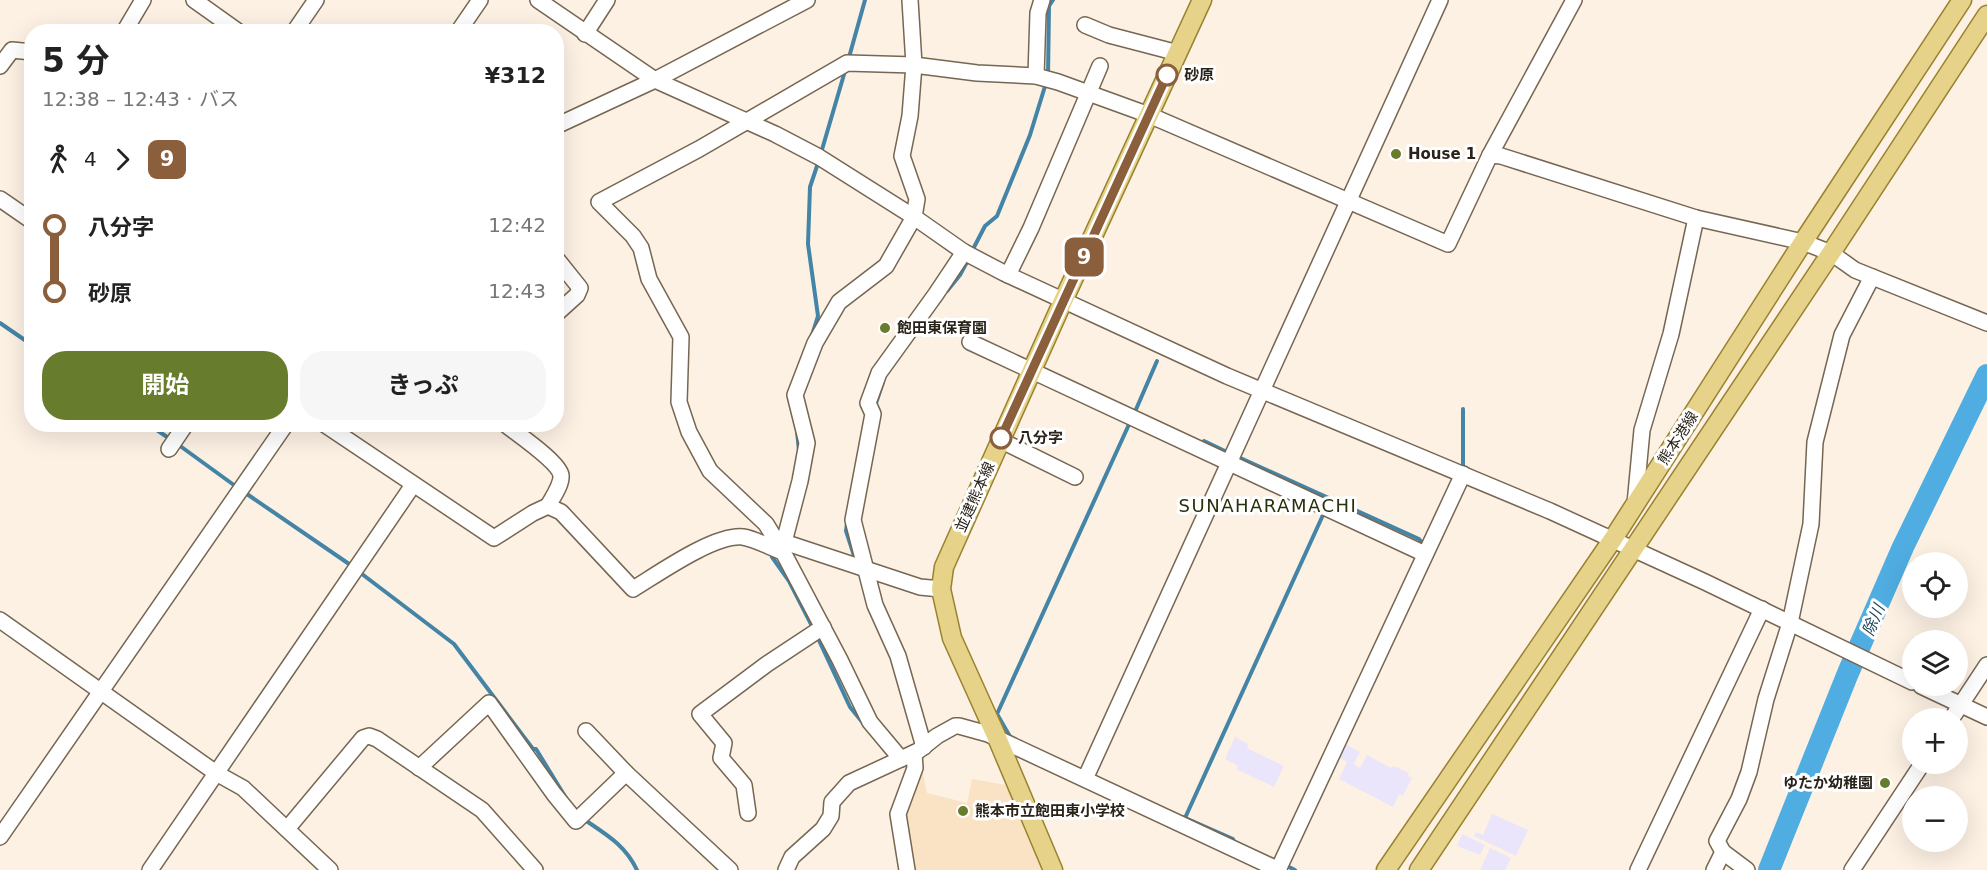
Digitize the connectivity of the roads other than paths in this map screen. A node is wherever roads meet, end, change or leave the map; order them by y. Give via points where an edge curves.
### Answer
1 (143, 0) edge
2 (194, 0) edge
3 (316, 0) edge
4 (480, 0) edge
5 (538, 0) edge
6 (607, 0) edge
7 (807, 0) edge
8 (910, 0) edge
9 (1042, 0) edge
10 (1202, 0) edge
11 (1440, 0) edge
12 (1575, 0) edge
13 (1962, 0) edge
14 (1987, 15) edge
15 (129, 24) edge
16 (228, 24) edge
17 (300, 24) edge
18 (464, 24) edge
19 (1085, 26) dead end
20 (585, 34) junction
21 (24, 51) edge
22 (1178, 53) junction
23 (914, 65) junction
24 (0, 66) edge
25 (1100, 66) dead end
26 (1036, 76) junction
27 (655, 80) junction
28 (1088, 94) junction
29 (1149, 115) junction
30 (564, 122) edge
31 (745, 122) junction
32 (1490, 155) junction
33 (0, 199) edge
34 (1347, 201) junction
35 (24, 216) edge
36 (914, 217) junction
37 (1696, 218) junction
38 (1803, 242) junction
39 (964, 252) junction
40 (1831, 253) junction
41 (564, 268) edge
42 (1008, 275) junction
43 (1872, 277) junction
44 (1063, 301) junction
45 (564, 307) edge
46 (1987, 323) edge
47 (970, 342) dead end
48 (1032, 370) junction
49 (1262, 390) junction
50 (181, 432) edge
51 (280, 432) edge
52 (336, 432) edge
53 (515, 432) edge
54 (1000, 440) junction
55 (169, 449) dead end
56 (1227, 463) junction
57 (1463, 474) junction
58 (1075, 477) dead end
59 (413, 485) junction
60 (1635, 504) junction
61 (548, 506) junction
62 (1612, 539) junction
63 (783, 547) junction
64 (1633, 548) junction
65 (1425, 554) junction
66 (864, 568) junction
67 (941, 589) junction
68 (1762, 609) junction
69 (0, 620) edge
70 (1790, 624) junction
71 (823, 627) junction
72 (1987, 665) edge
73 (1902, 677) edge
74 (101, 692) junction
75 (1943, 696) edge
76 (1961, 704) junction
77 (1958, 708) edge
78 (1987, 717) edge
79 (586, 731) dead end
80 (998, 740) junction
81 (913, 753) junction
82 (419, 768) junction
83 (216, 773) junction
84 (626, 773) junction
85 (1915, 774) edge
86 (1085, 779) junction
87 (748, 813) dead end
88 (287, 829) junction
89 (0, 837) edge
90 (1723, 852) junction
91 (150, 870) edge
92 (330, 870) edge
93 (535, 870) edge
94 (730, 870) edge
95 (786, 870) edge
96 (907, 870) edge
97 (1053, 870) edge
98 (1278, 870) edge
99 (1386, 870) edge
100 (1419, 870) edge
101 (1638, 870) edge
102 (1714, 870) edge
103 (1747, 870) edge
104 (1852, 870) edge

1 - 15 street
2 - 16 street
3 - 17 street
4 - 18 street
5 - 20 street
6 - 20 street
7 - 27 street
8 - 23 street
9 - 26 street
10 - 22 main road, 並建熊本線
11 - 34 street
12 - 32 street
13 - 38 main road, 熊本港線
14 - 40 main road, 熊本港線
19 - 22 street
20 - 27 street
21 - 24 street via 12,50
22 - 29 main road, 並建熊本線
23 - 26 street via 977,74
23 - 31 street via 847,63
23 - 36 street via 902,156 917,199
25 - 28 street
26 - 28 street
27 - 30 street
27 - 31 street
28 - 29 street
28 - 42 street
29 - 34 street
29 - 44 main road, 並建熊本線
31 - 36 street via 837,167
31 - 63 street via 599,202 641,248 649,279 681,337 679,402 689,432 710,471 766,524
32 - 34 street via 1448,244
32 - 37 street
33 - 35 street
34 - 49 street
36 - 39 street
36 - 63 street via 886,266 839,302 815,343 795,395 807,443
37 - 38 street
37 - 60 street via 1671,334 1642,430
38 - 40 street
38 - 60 main road, 熊本港線
39 - 42 street
39 - 66 street via 879,373 868,403 873,414 853,520
40 - 43 street
40 - 64 main road, 熊本港線
41 - 45 street via 580,288
42 - 44 street
43 - 46 street
43 - 70 street via 1842,335 1815,442 1811,524
44 - 48 main road, 並建熊本線
44 - 49 street
47 - 48 street
48 - 54 main road, 並建熊本線
48 - 56 street
49 - 56 street
49 - 57 street
50 - 55 street
51 - 74 street
52 - 59 street
53 - 61 street via 554,464 561,475
54 - 58 street
54 - 67 main road, 並建熊本線 via 944,567
56 - 65 street
56 - 86 street
57 - 62 street
57 - 65 street
59 - 61 street via 494,538
59 - 83 street
60 - 62 main road, 熊本港線
61 - 63 street via 561,512 633,589 696,551 719,542 742,537
62 - 64 street
62 - 99 main road, 熊本港線
63 - 66 street
63 - 71 street
64 - 68 street
64 - 100 main road, 熊本港線
65 - 98 street
66 - 67 street via 920,587
66 - 81 street via 875,605 898,656
67 - 80 main road, 並建熊本線 via 951,638
68 - 70 street
68 - 101 street
69 - 74 street
70 - 73 street
70 - 90 street via 1766,699 1749,772 1717,841
71 - 81 street via 870,722
71 - 87 street via 700,714 723,743 721,758 744,785
72 - 76 street
74 - 83 street
74 - 89 street
75 - 76 street
76 - 77 street
76 - 78 street
79 - 84 street
80 - 81 street via 955,726
80 - 86 street
80 - 97 main road, 並建熊本線
81 - 95 street via 849,783 832,802 831,816 823,829 792,857
81 - 96 street via 915,768 898,814
82 - 84 street via 489,703 576,821
82 - 88 street via 377,739 363,738
82 - 93 street via 482,810
83 - 88 street via 243,788
83 - 91 street
84 - 94 street
85 - 104 street
86 - 98 street
88 - 92 street
90 - 102 street
90 - 103 street

